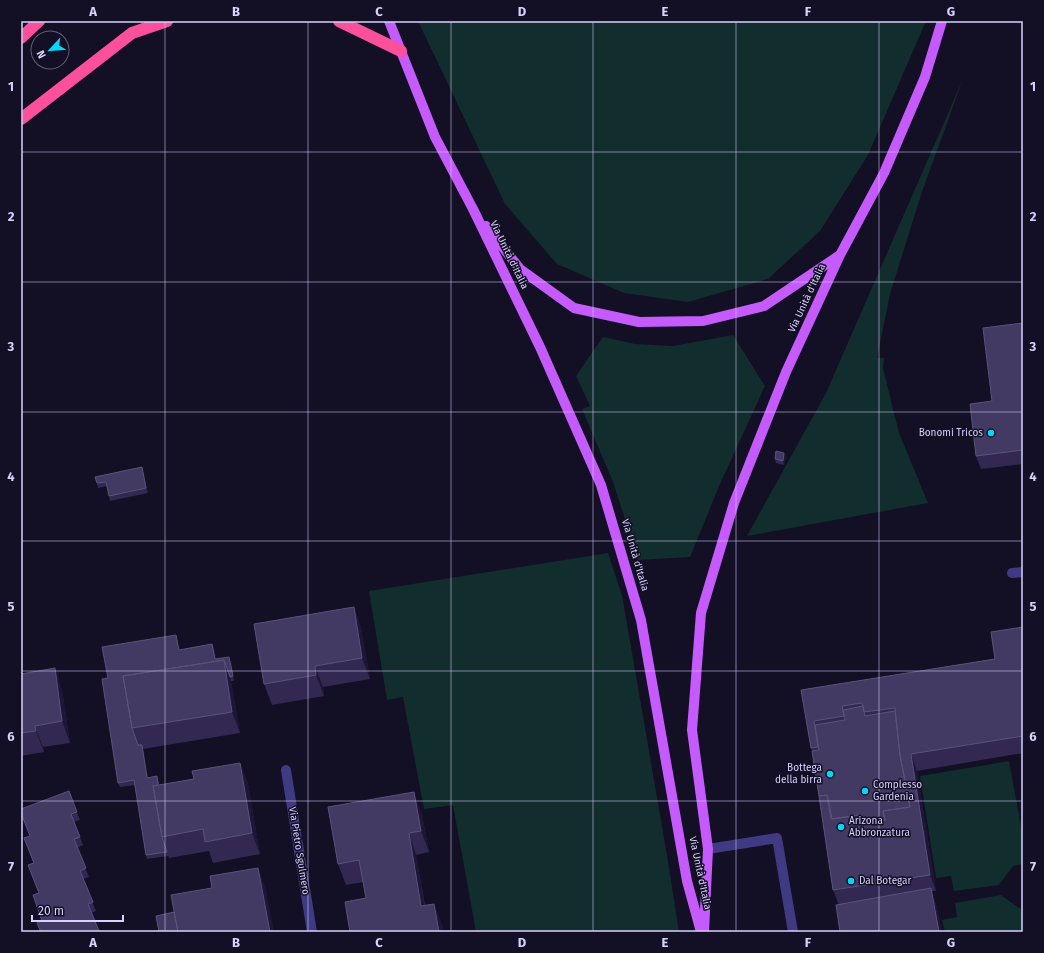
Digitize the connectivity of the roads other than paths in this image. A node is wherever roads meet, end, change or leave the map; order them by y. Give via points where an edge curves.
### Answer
1 (39, 21) edge
2 (167, 21) edge
3 (339, 21) edge
4 (389, 21) edge
5 (942, 21) edge
6 (21, 38) edge
7 (401, 51) junction
8 (21, 119) edge
9 (473, 209) junction
10 (840, 256) junction
11 (1023, 572) edge
12 (1012, 573) dead end
13 (286, 770) dead end
14 (708, 849) junction
15 (312, 932) edge
16 (702, 932) edge
17 (793, 932) edge

1 - 6 highway
2 - 8 highway via 132,33
3 - 7 highway
4 - 7 main road, Via Unità d'Italia
5 - 10 main road, Via Unità d'Italia via 925,77 884,173
7 - 9 main road, Via Unità d'Italia via 435,137
9 - 10 main road, Via Unità d'Italia via 520,269 574,308 639,322 703,321 764,306
9 - 16 main road, Via Unità d'Italia via 540,347 601,485 641,620 687,881
10 - 14 main road, Via Unità d'Italia via 786,372 734,503 701,613 692,730
11 - 12 street
13 - 15 street, Via Pietro Sgulmero
14 - 16 main road, Via Unità d'Italia
14 - 17 street via 777,838

